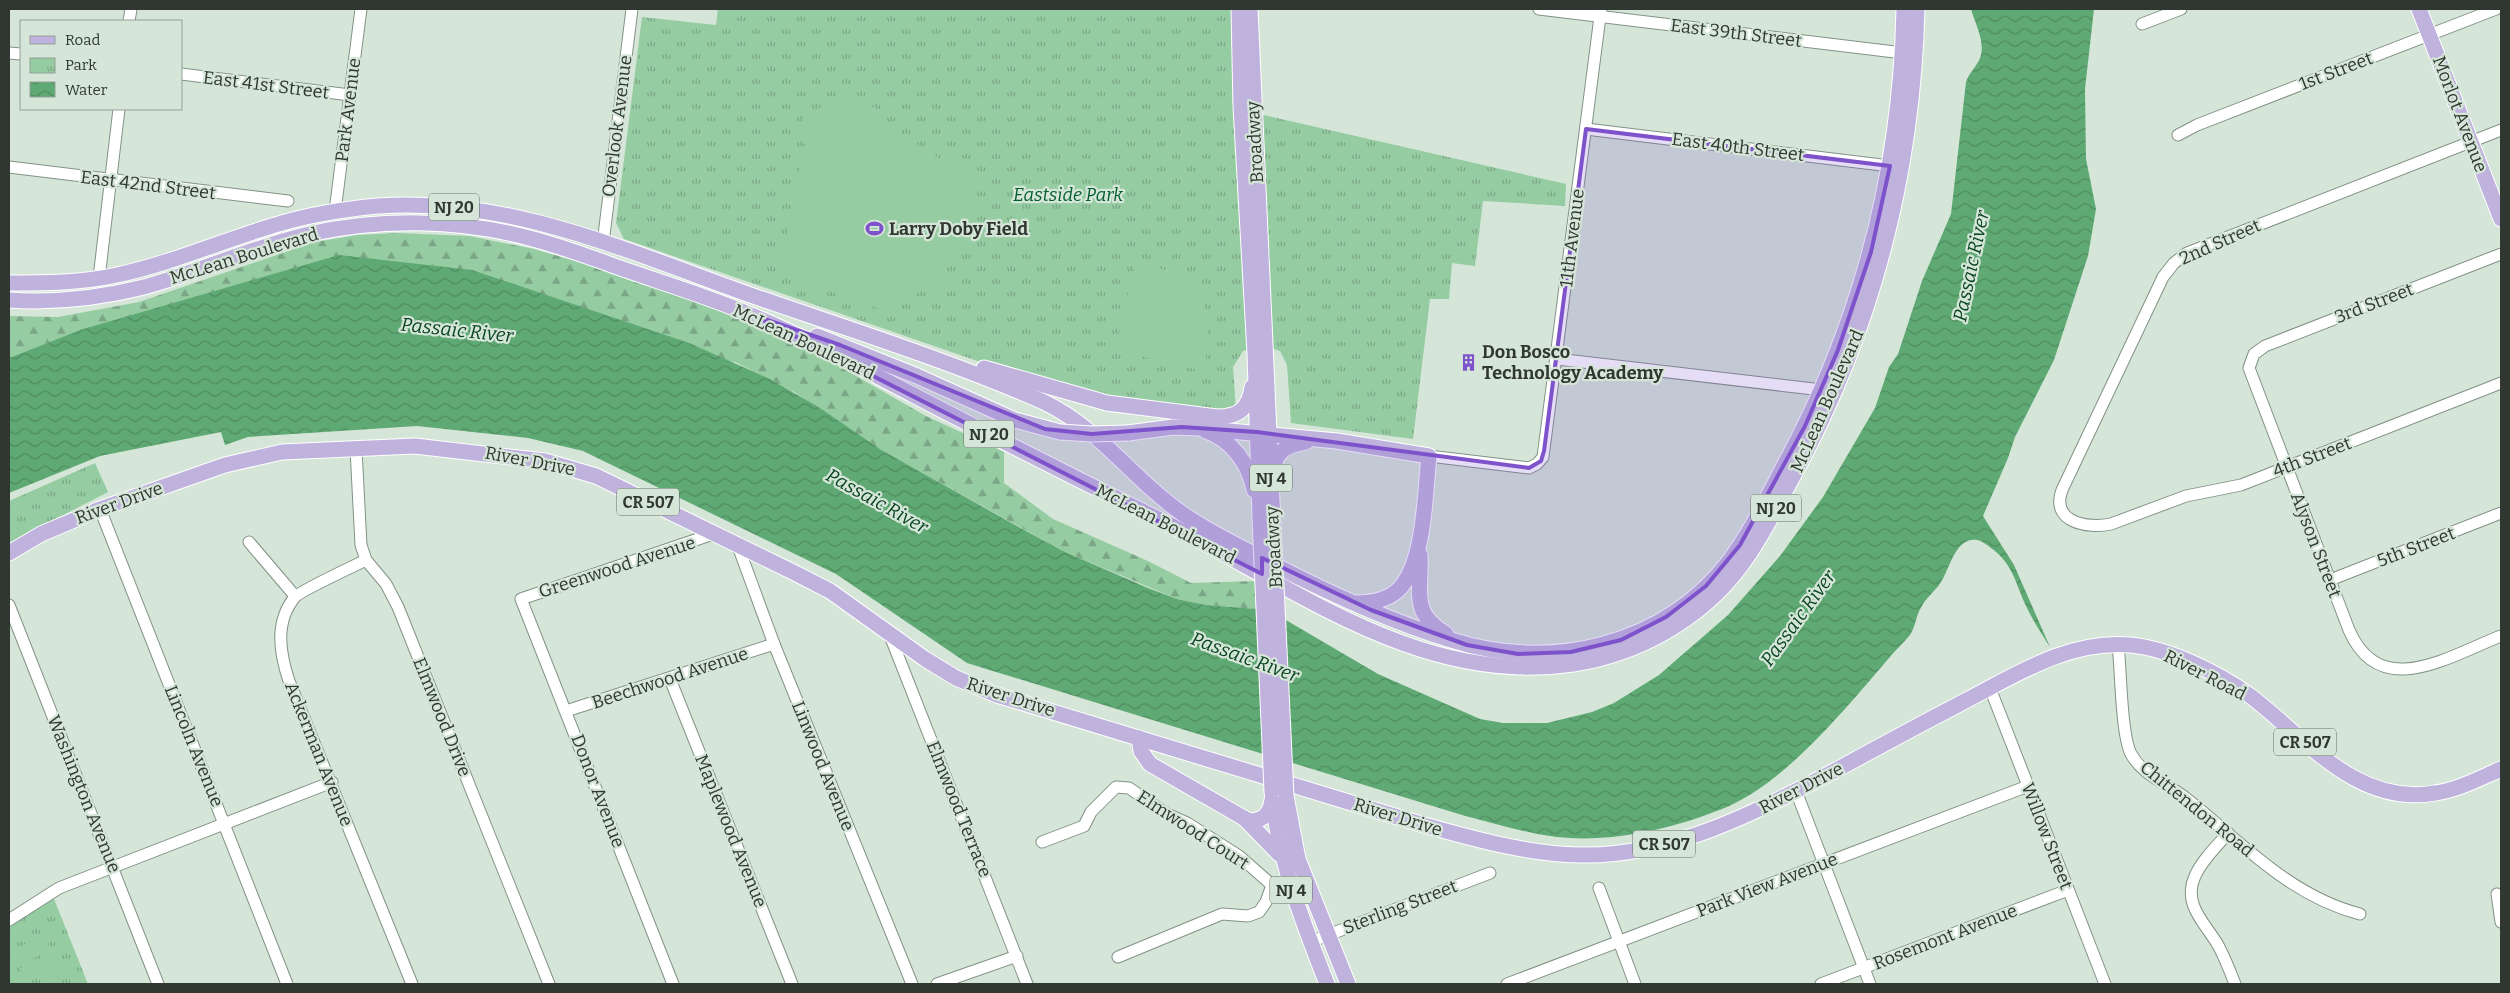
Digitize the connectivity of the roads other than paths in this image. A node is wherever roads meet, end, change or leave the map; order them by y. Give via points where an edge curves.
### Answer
1 (360, 9) edge
2 (632, 9) edge
3 (1239, 9) edge
4 (1250, 9) edge
5 (1539, 9) edge
6 (1904, 9) edge
7 (1917, 9) edge
8 (2182, 9) edge
9 (2419, 9) edge
10 (2496, 9) edge
11 (1601, 12) edge
12 (2142, 24) dead end
13 (2429, 35) junction
14 (1903, 53) junction
15 (182, 74) edge
16 (350, 95) junction
17 (119, 110) edge
18 (1586, 129) junction
19 (2501, 130) edge
20 (2178, 135) dead end
21 (2471, 142) junction
22 (1890, 166) junction
23 (9, 168) edge
24 (110, 180) junction
25 (288, 201) dead end
26 (335, 211) junction
27 (2501, 219) edge
28 (603, 243) junction
29 (2501, 254) edge
30 (98, 278) junction
31 (9, 283) edge
32 (9, 300) edge
33 (754, 316) junction
34 (887, 343) junction
35 (1260, 353) junction
36 (2251, 358) joint
37 (1557, 359) junction
38 (2501, 383) edge
39 (1822, 390) junction
40 (1198, 428) junction
41 (1263, 433) junction
42 (1318, 440) junction
43 (356, 448) junction
44 (1429, 456) junction
45 (2287, 468) junction
46 (100, 509) junction
47 (2501, 513) edge
48 (1266, 520) junction
49 (2121, 521) joint
50 (713, 534) junction
51 (249, 542) dead end
52 (1419, 542) junction
53 (738, 546) junction
54 (9, 553) edge
55 (366, 560) junction
56 (2330, 580) junction
57 (295, 596) junction
58 (521, 598) joint
59 (1351, 602) junction
60 (9, 605) edge
61 (889, 633) junction
62 (2501, 636) edge
63 (774, 644) junction
64 (2118, 644) junction
65 (1467, 645) junction
66 (670, 678) junction
67 (1996, 685) junction
68 (566, 711) junction
69 (1139, 738) junction
70 (2501, 769) edge
71 (332, 782) junction
72 (2028, 786) junction
73 (1796, 791) junction
74 (1279, 793) junction
75 (1244, 818) junction
76 (225, 823) junction
77 (2228, 833) junction
78 (1042, 842) dead end
79 (1283, 862) junction
80 (1824, 863) junction
81 (114, 867) junction
82 (1490, 873) dead end
83 (1288, 880) junction
84 (1272, 885) junction
85 (1598, 888) dead end
86 (2068, 890) junction
87 (2497, 894) dead end
88 (2360, 914) dead end
89 (9, 920) edge
90 (2501, 922) edge
91 (1328, 935) junction
92 (1310, 942) junction
93 (1619, 942) junction
94 (1017, 956) junction
95 (1118, 957) dead end
96 (1864, 968) junction
97 (158, 984) edge
98 (287, 984) edge
99 (412, 984) edge
100 (549, 984) edge
101 (674, 984) edge
102 (792, 984) edge
103 (912, 984) edge
104 (937, 984) edge
105 (1027, 984) edge
106 (1327, 984) edge
107 (1348, 984) edge
108 (1507, 984) edge
109 (1635, 984) edge
110 (1822, 984) edge
111 (1870, 984) edge
112 (2104, 984) edge
113 (2235, 984) edge

1 - 16 street, Park Avenue
2 - 28 street, Overlook Avenue
3 - 35 main road, Broadway via 1241,107
4 - 35 main road, Broadway
5 - 11 street, East 39th Street
6 - 14 main road, McLean Boulevard / NJ 20
7 - 33 main road, McLean Boulevard / NJ 20 via 1911,107 1890,228 1859,330 1820,423 1763,531 1727,582 1702,607 1672,628 1607,657 1554,666 1518,667 1448,657 1395,642
8 - 12 street
9 - 13 main road, Morlot Avenue
10 - 13 street, 1st Street
11 - 14 street, East 39th Street
11 - 18 street, 11th Avenue
13 - 20 street, 1st Street
13 - 21 main road, Morlot Avenue
14 - 22 main road, McLean Boulevard / NJ 20
15 - 16 street, East 41st Street
16 - 26 street, Park Avenue
17 - 24 street
18 - 22 street, East 40th Street
18 - 37 street, 11th Avenue
19 - 21 street, 2nd Street
21 - 27 main road, Morlot Avenue
21 - 49 street, 2nd Street via 2188,253 2174,263 2163,277 2059,497 2060,511 2073,520 2092,526
22 - 39 main road, McLean Boulevard / NJ 20 via 1864,276
23 - 24 street, East 42nd Street
24 - 25 street, East 42nd Street
24 - 30 street
26 - 28 main road, McLean Boulevard / NJ 20 via 398,205 466,208 540,222
26 - 30 main road, McLean Boulevard / NJ 20 via 280,224 171,261
28 - 34 main road, McLean Boulevard / NJ 20
29 - 36 street, 3rd Street via 2265,346
30 - 31 main road, McLean Boulevard / NJ 20 via 44,284
32 - 33 main road, McLean Boulevard / NJ 20 via 106,295 160,282 259,248 312,234 362,226 415,223 468,226 538,240
33 - 40 main road, bridge via 879,360 1015,420 1060,432 1128,433 1172,427
34 - 35 main road via 940,353 1107,403 1217,418 1234,415 1247,405
34 - 59 main road, McLean Boulevard / NJ 20 via 1059,409 1099,437 1151,488 1186,516
35 - 41 main road, Broadway / NJ 4
36 - 45 street, Alyson Street via 2250,373
37 - 39 street
37 - 44 street, 11th Avenue via 1544,451 1537,464 1524,468
38 - 45 street, 4th Street
39 - 65 main road, McLean Boulevard / NJ 20 via 1740,545 1706,586 1679,608 1621,640 1571,652 1518,654
40 - 41 main road
40 - 48 main road via 1224,441 1242,459
41 - 42 main road
41 - 48 main road, Broadway / NJ 4
42 - 44 main road
42 - 48 main road via 1290,445 1280,451 1274,461
43 - 46 main road, River Drive / CR 507 via 282,452 252,458
43 - 50 main road, River Drive / CR 507 via 415,446 545,461 596,476
43 - 55 street, Elmwood Drive via 359,529
44 - 52 main road
45 - 49 street, 4th Street via 2228,490 2186,496
45 - 56 street, Alyson Street
46 - 54 main road, River Drive / CR 507 via 40,534
46 - 76 street, Lincoln Avenue
47 - 56 street, 5th Street
48 - 74 main road, Broadway / NJ 4, bridge
50 - 53 main road, River Drive / CR 507
50 - 58 street, Greenwood Avenue
51 - 57 street
52 - 59 main road via 1407,578 1397,591 1375,601
52 - 65 main road via 1418,596 1423,613 1435,627
53 - 61 main road, River Drive / CR 507 via 830,591
53 - 63 street, Linwood Avenue
55 - 57 street
55 - 100 street, Elmwood Drive via 386,584 398,607
56 - 62 street, Alyson Street via 2353,640 2365,656 2390,670 2412,670
57 - 71 street, Ackerman Avenue via 285,617 280,649 289,681
58 - 68 street, Donor Avenue
59 - 65 main road, McLean Boulevard / NJ 20
60 - 81 street, Washington Avenue
61 - 69 main road, River Drive / CR 507 via 956,678 997,695
61 - 94 street, Elmwood Terrace
63 - 66 street, Beechwood Avenue
63 - 103 street, Linwood Avenue
64 - 67 main road, River Road / CR 507 via 2062,654
64 - 70 main road, River Road / CR 507 via 2164,652 2232,685 2337,768 2379,790 2408,795 2435,794
64 - 77 street, Chittendon Road via 2131,753 2144,770 2186,798
66 - 68 street, Beechwood Avenue
66 - 102 street, Maplewood Avenue
67 - 72 street, Willow Street
67 - 73 main road, River Drive / CR 507
68 - 101 street, Donor Avenue
69 - 73 main road, River Drive / CR 507 via 1446,832 1562,854 1618,853 1678,840 1734,820
69 - 75 main road via 1141,750 1150,764
71 - 76 street
71 - 99 street, Ackerman Avenue
72 - 80 street, Park View Avenue
72 - 86 street, Willow Street
73 - 80 street
74 - 75 main road via 1268,814 1256,821
74 - 79 main road, Broadway / NJ 4
74 - 91 main road, Broadway / NJ 4 via 1298,859
75 - 79 main road via 1274,847
76 - 81 street
76 - 98 street, Lincoln Avenue
77 - 88 street, Chittendon Road via 2302,891 2330,905
77 - 113 street via 2195,875 2191,896 2198,918 2222,952
78 - 84 street, Elmwood Court via 1084,826 1091,812 1116,787 1128,788 1239,856
79 - 83 main road, Broadway / NJ 4
80 - 93 street, Park View Avenue
80 - 96 street
81 - 89 street via 59,888
81 - 97 street, Washington Avenue
82 - 91 street, Sterling Street
83 - 84 street
83 - 92 main road, Broadway / NJ 4
84 - 95 street via 1259,912 1248,916 1222,914
85 - 93 street
86 - 96 street, Rosemont Avenue
86 - 112 street, Willow Street
87 - 90 street
91 - 92 street, Sterling Street
91 - 107 main road, Broadway / NJ 4
92 - 106 main road, Broadway / NJ 4
93 - 108 street, Park View Avenue
93 - 109 street
94 - 104 street
94 - 105 street, Elmwood Terrace
96 - 110 street, Rosemont Avenue
96 - 111 street

